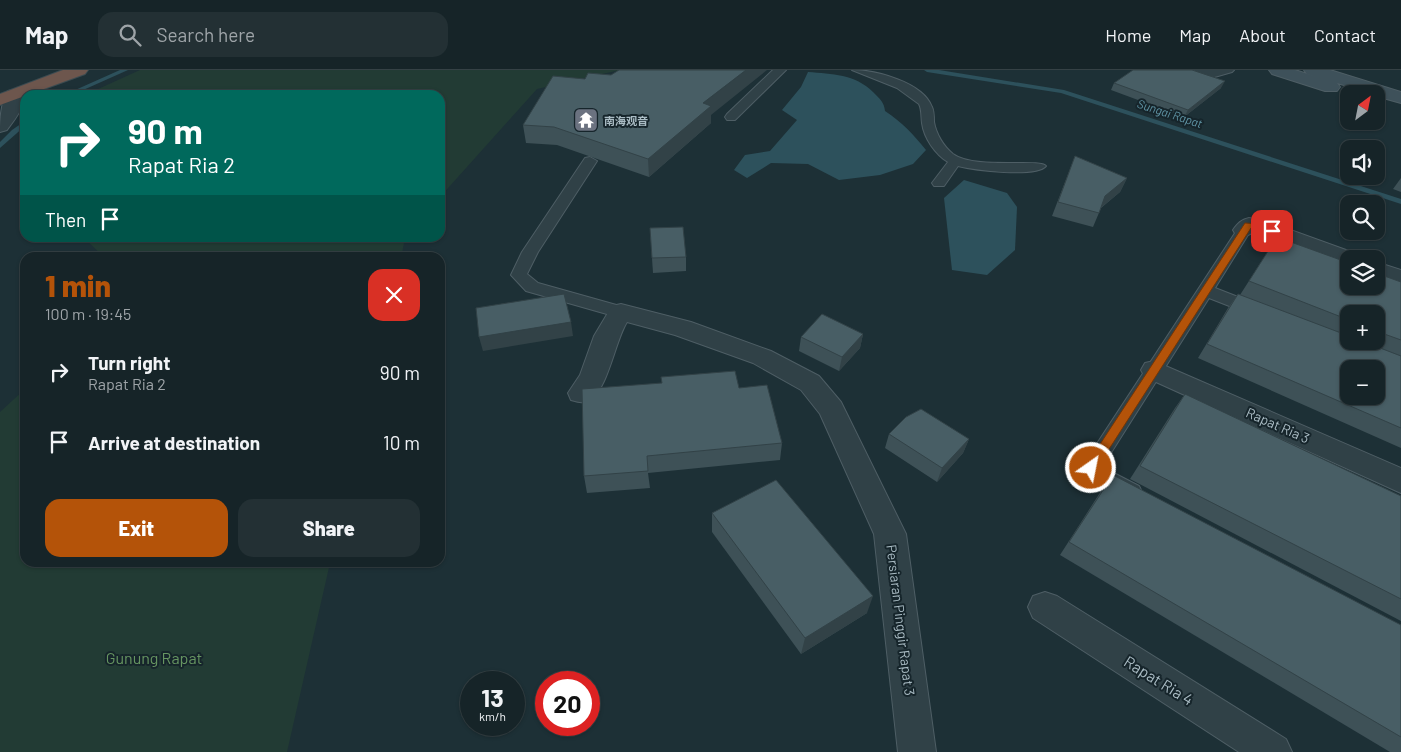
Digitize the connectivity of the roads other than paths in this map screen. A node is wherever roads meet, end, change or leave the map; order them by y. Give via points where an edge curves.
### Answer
1 (36, 70) edge
2 (79, 70) edge
3 (780, 70) edge
4 (858, 70) edge
5 (1199, 70) edge
6 (1228, 70) edge
7 (1278, 70) edge
8 (1313, 70) edge
9 (1340, 90) edge
10 (5, 92) edge
11 (1401, 98) edge
12 (1385, 105) edge
13 (1401, 110) edge
14 (731, 117) dead end
15 (0, 126) edge
16 (590, 161) edge
17 (955, 161) junction
18 (1039, 166) dead end
19 (939, 183) dead end
20 (1244, 230) joint
21 (1340, 256) edge
22 (1385, 272) edge
23 (1401, 278) edge
24 (1205, 290) junction
25 (621, 312) junction
26 (1267, 315) edge
27 (1154, 370) junction
28 (581, 393) edge
29 (1401, 481) edge
30 (1152, 502) edge
31 (1045, 607) dead end
32 (917, 752) edge
33 (1273, 752) edge

1 - 10 highway
2 - 10 highway
3 - 14 lane
4 - 17 lane via 907,89 923,101 928,110 928,127 941,150
5 - 6 lane via 1211,74
7 - 9 main road
8 - 11 main road
10 - 15 street via 13,107
12 - 13 main road
16 - 25 lane via 519,274 532,287
17 - 18 lane via 994,169
17 - 19 lane
20 - 21 street via 1249,225 1258,226
20 - 24 lane
22 - 23 street
24 - 26 lane
24 - 27 lane
25 - 28 street via 605,340 598,370
25 - 32 street, Persiaran Pinggir Rapat 3 via 682,328 762,358 810,383 831,409 890,534
27 - 29 street, Rapat Ria 3
27 - 30 lane via 1091,468
31 - 33 street, Rapat Ria 4

